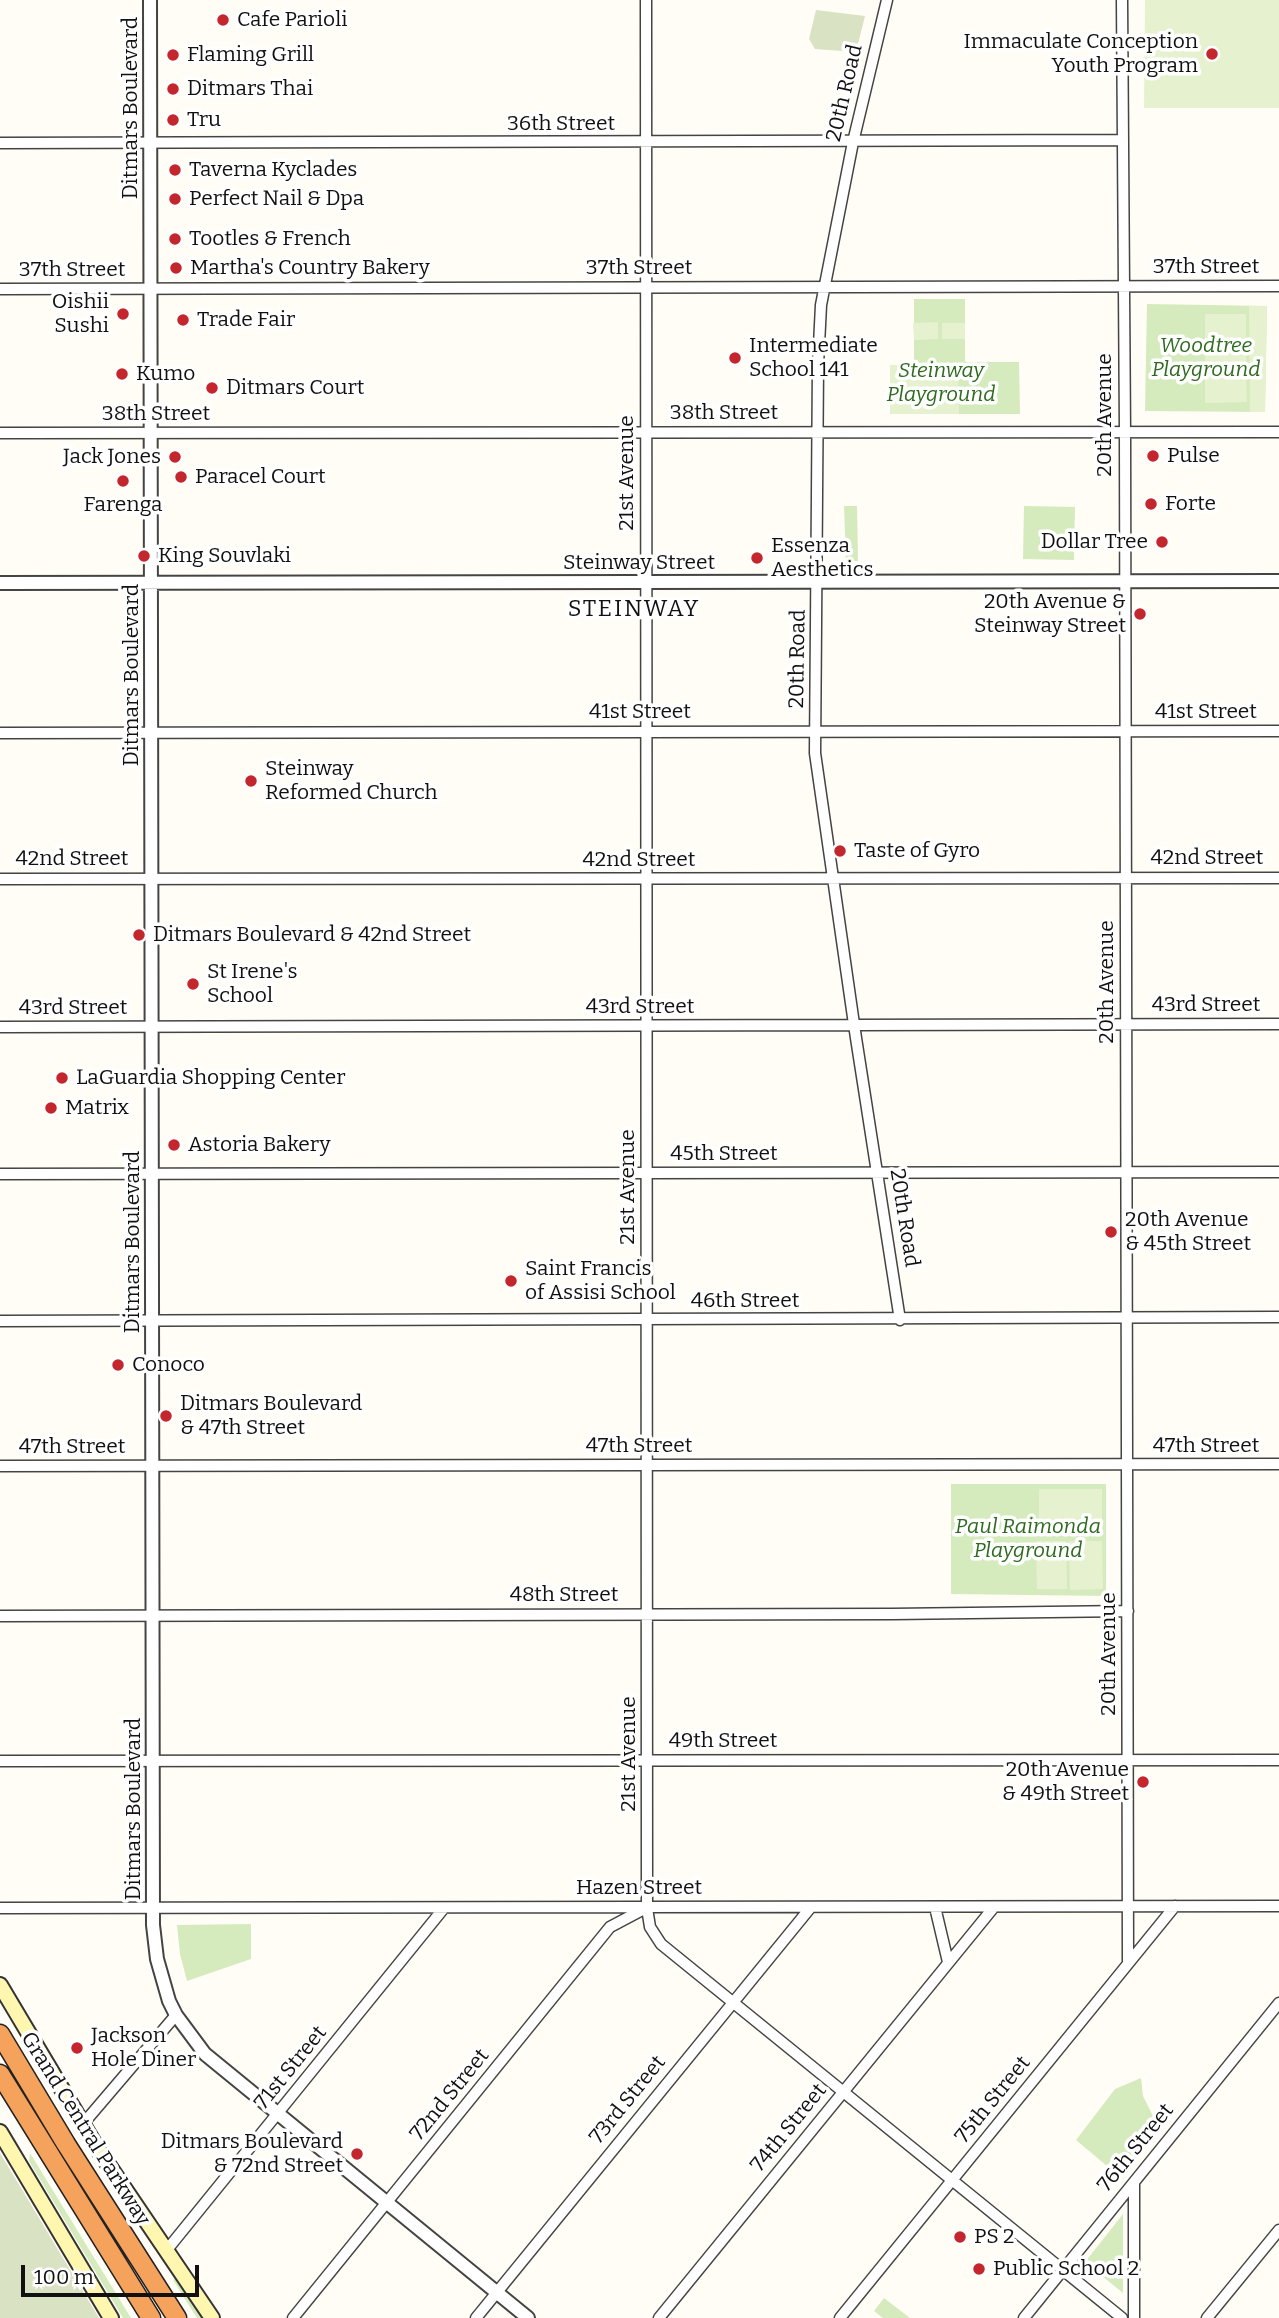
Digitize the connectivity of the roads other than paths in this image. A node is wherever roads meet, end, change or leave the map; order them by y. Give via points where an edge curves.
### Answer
1 (150, 0) edge
2 (646, 0) edge
3 (887, 0) edge
4 (1122, 0) edge
5 (1123, 140) junction
6 (645, 142) junction
7 (853, 142) junction
8 (0, 143) edge
9 (150, 144) junction
10 (1279, 286) edge
11 (825, 287) junction
12 (1124, 287) junction
13 (646, 288) junction
14 (0, 289) edge
15 (150, 289) junction
16 (646, 431) junction
17 (1125, 432) junction
18 (1279, 432) edge
19 (0, 433) edge
20 (150, 433) junction
21 (818, 433) junction
22 (1126, 581) junction
23 (1279, 581) edge
24 (647, 582) junction
25 (818, 582) junction
26 (0, 583) edge
27 (151, 583) junction
28 (647, 731) junction
29 (1126, 731) junction
30 (1279, 731) edge
31 (816, 732) junction
32 (0, 733) edge
33 (151, 733) junction
34 (1126, 877) junction
35 (152, 878) junction
36 (832, 878) junction
37 (1279, 878) edge
38 (0, 879) edge
39 (647, 879) junction
40 (1126, 1024) junction
41 (1279, 1024) edge
42 (648, 1026) junction
43 (854, 1026) junction
44 (0, 1027) edge
45 (152, 1027) junction
46 (1127, 1172) junction
47 (1279, 1172) edge
48 (647, 1173) junction
49 (877, 1173) junction
50 (0, 1174) edge
51 (153, 1174) junction
52 (1279, 1317) edge
53 (1127, 1319) junction
54 (647, 1320) junction
55 (900, 1320) junction
56 (0, 1321) edge
57 (153, 1321) junction
58 (1127, 1465) junction
59 (1279, 1465) edge
60 (0, 1466) edge
61 (153, 1466) junction
62 (648, 1466) junction
63 (1128, 1611) junction
64 (153, 1614) junction
65 (648, 1614) junction
66 (0, 1616) edge
67 (1128, 1760) junction
68 (1279, 1760) edge
69 (648, 1761) junction
70 (0, 1762) edge
71 (154, 1762) junction
72 (1128, 1906) junction
73 (1175, 1906) junction
74 (1279, 1906) edge
75 (811, 1907) junction
76 (935, 1907) junction
77 (994, 1907) junction
78 (0, 1908) edge
79 (444, 1908) junction
80 (647, 1908) junction
81 (153, 1909) junction
82 (948, 1962) junction
83 (1128, 1964) junction
84 (0, 1985) edge
85 (734, 2001) junction
86 (1279, 2003) edge
87 (176, 2015) junction
88 (0, 2034) edge
89 (0, 2074) edge
90 (843, 2091) junction
91 (278, 2114) junction
92 (83, 2124) junction
93 (0, 2132) edge
94 (952, 2180) junction
95 (1134, 2182) junction
96 (388, 2203) junction
97 (1279, 2230) edge
98 (166, 2251) junction
99 (1063, 2270) junction
100 (497, 2292) junction
101 (111, 2318) edge
102 (151, 2318) edge
103 (177, 2318) edge
104 (212, 2318) edge
105 (293, 2318) edge
106 (476, 2318) edge
107 (528, 2318) edge
108 (659, 2318) edge
109 (841, 2318) edge
110 (1024, 2318) edge
111 (1122, 2318) edge
112 (1135, 2318) edge
113 (1207, 2318) edge

1 - 9 street, Ditmars Boulevard
2 - 6 street, 21st Avenue
3 - 7 street, 20th Road
4 - 5 street, 20th Avenue
5 - 7 street, 36th Street
5 - 12 street, 20th Avenue
6 - 7 street, 36th Street
6 - 9 street, 36th Street
6 - 13 street, 21st Avenue
7 - 11 street, 20th Road
8 - 9 street, 36th Street
9 - 15 street, Ditmars Boulevard
10 - 12 street, 37th Street
11 - 12 street, 37th Street
11 - 13 street, 37th Street
11 - 21 street, 20th Road via 820,317
12 - 17 street, 20th Avenue
13 - 15 street, 37th Street
13 - 16 street, 21st Avenue
14 - 15 street, 37th Street
15 - 20 street, Ditmars Boulevard
16 - 20 street, 38th Street
16 - 21 street, 38th Street
16 - 24 street, 21st Avenue
17 - 18 street, 38th Street
17 - 21 street, 38th Street
17 - 22 street, 20th Avenue
19 - 20 street, 38th Street
20 - 27 street, Ditmars Boulevard
21 - 25 street, 20th Road
22 - 23 street, Steinway Street
22 - 25 street, Steinway Street
22 - 29 street, 20th Avenue
24 - 25 street, Steinway Street
24 - 27 street, Steinway Street
24 - 28 street, 21st Avenue
25 - 31 street, 20th Road
26 - 27 street, Steinway Street
27 - 33 street, Ditmars Boulevard
28 - 31 street, 41st Street
28 - 33 street, 41st Street
28 - 39 street, 21st Avenue
29 - 30 street, 41st Street
29 - 31 street, 41st Street
29 - 34 street, 20th Avenue
31 - 36 street, 20th Road
32 - 33 street, 41st Street
33 - 35 street, Ditmars Boulevard
34 - 36 street, 42nd Street
34 - 37 street, 42nd Street
34 - 40 street, 20th Avenue
35 - 38 street, 42nd Street
35 - 39 street, 42nd Street
35 - 45 street, Ditmars Boulevard
36 - 39 street, 42nd Street
36 - 43 street, 20th Road
39 - 42 street, 21st Avenue
40 - 41 street, 43rd Street
40 - 43 street, 43rd Street
40 - 46 street, 20th Avenue
42 - 43 street, 43rd Street
42 - 45 street, 43rd Street
42 - 48 street, 21st Avenue
43 - 49 street, 20th Road
44 - 45 street, 43rd Street
45 - 51 street, Ditmars Boulevard
46 - 47 street, 45th Street
46 - 49 street, 45th Street
46 - 53 street, 20th Avenue
48 - 49 street, 45th Street
48 - 51 street, 45th Street
48 - 54 street, 21st Avenue
49 - 55 street, 20th Road
50 - 51 street, 45th Street
51 - 57 street, Ditmars Boulevard
52 - 53 street, 46th Street
53 - 55 street, 46th Street
53 - 58 street, 20th Avenue
54 - 55 street, 46th Street
54 - 57 street, 46th Street
54 - 62 street, 21st Avenue
56 - 57 street, 46th Street
57 - 61 street, Ditmars Boulevard
58 - 59 street, 47th Street
58 - 62 street, 47th Street
58 - 63 street, 20th Avenue
60 - 61 street, 47th Street
61 - 62 street, 47th Street
61 - 64 street, Ditmars Boulevard
62 - 65 street, 21st Avenue
63 - 65 street, 48th Street
63 - 67 street, 20th Avenue
64 - 65 street, 48th Street
64 - 66 street, 48th Street
64 - 71 street, Ditmars Boulevard
65 - 69 street, 21st Avenue
67 - 68 street, 49th Street
67 - 69 street, 49th Street
67 - 72 street, 20th Avenue
69 - 71 street, 49th Street
69 - 80 street, 21st Avenue
70 - 71 street, 49th Street
71 - 81 street, Ditmars Boulevard
72 - 73 street, Hazen Street
72 - 77 street, Hazen Street
72 - 83 street, 20th Avenue
73 - 74 street, Hazen Street
73 - 83 street, 75th Street
75 - 76 street, Hazen Street
75 - 80 street, Hazen Street
75 - 85 street, 73rd Street
76 - 77 street, Hazen Street
76 - 82 street
77 - 82 street, 74th Street
78 - 81 street, Hazen Street
79 - 80 street, Hazen Street
79 - 81 street, Hazen Street
79 - 91 street, 71st Street
80 - 85 street, 21st Avenue via 656,1939
80 - 96 street, 72nd Street via 610,1927
81 - 87 street, Ditmars Boulevard via 157,1959
82 - 90 street, 74th Street
83 - 94 street, 75th Street
84 - 92 main road
85 - 90 street, 21st Avenue
85 - 100 street, 73rd Street
86 - 95 street, 76th Street
87 - 91 street, Ditmars Boulevard via 205,2054
87 - 92 street
88 - 103 highway, Grand Central Parkway
89 - 102 highway, Grand Central Parkway
90 - 94 street, 21st Avenue
90 - 108 street, 74th Street
91 - 96 street, Ditmars Boulevard
91 - 98 street, 71st Street
92 - 98 main road
93 - 101 main road
94 - 99 street, 21st Avenue
94 - 109 street, 75th Street
95 - 99 street, 76th Street
95 - 112 street
96 - 100 street, Ditmars Boulevard
96 - 105 street, 72nd Street
97 - 113 street
98 - 104 main road
99 - 110 street, 76th Street
99 - 111 street, 21st Avenue
100 - 106 street, 73rd Street
100 - 107 street, Ditmars Boulevard

